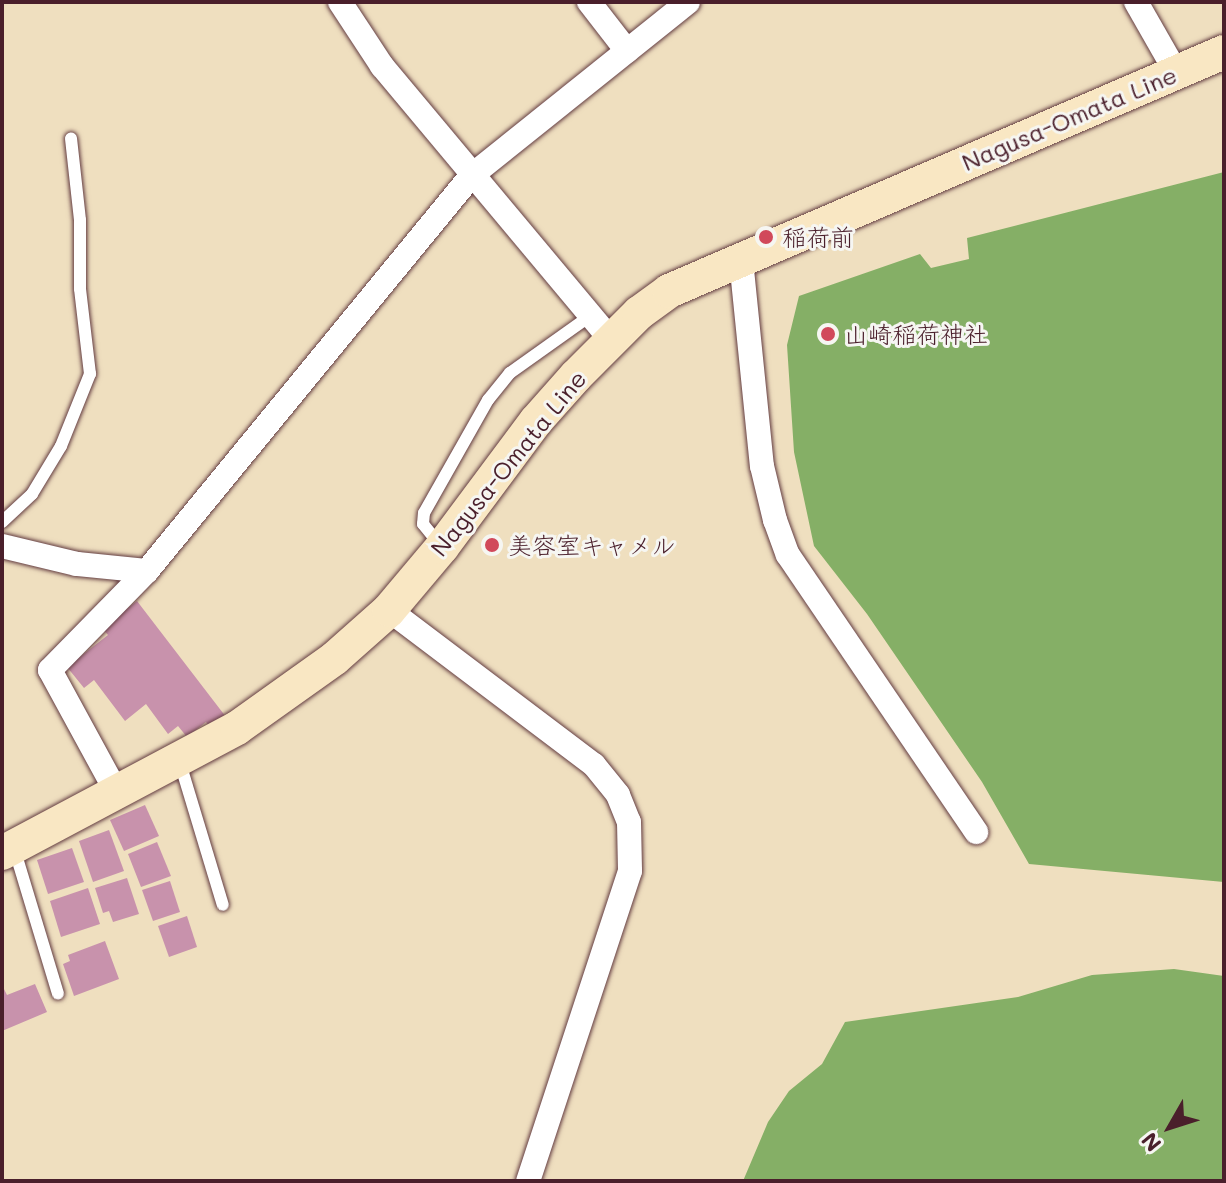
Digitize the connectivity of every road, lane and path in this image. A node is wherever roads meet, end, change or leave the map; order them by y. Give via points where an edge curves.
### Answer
1 (340, 2) edge
2 (589, 2) edge
3 (688, 2) edge
4 (1136, 2) edge
5 (627, 51) junction
6 (1224, 52) edge
7 (1176, 72) junction
8 (71, 138) dead end
9 (471, 176) junction
10 (741, 260) junction
11 (600, 327) junction
12 (2, 522) edge
13 (2, 546) edge
14 (442, 547) junction
15 (147, 571) junction
16 (389, 610) junction
17 (179, 760) junction
18 (117, 793) junction
19 (976, 832) dead end
20 (8, 850) edge
21 (223, 905) dead end
22 (58, 994) dead end
23 (528, 1181) edge

1 - 9 street via 382,66
2 - 5 street
3 - 5 street
4 - 7 street
5 - 9 street
6 - 7 main road, Nagusa-Omata Line
7 - 10 main road, Nagusa-Omata Line
8 - 12 lane via 90,374 61,446 32,494
9 - 11 street
9 - 15 street
10 - 11 main road, Nagusa-Omata Line
10 - 19 street via 762,466 788,555
11 - 14 main road, Nagusa-Omata Line
11 - 14 lane via 510,373 488,400 424,513 423,524
13 - 15 street via 77,564
14 - 16 main road, Nagusa-Omata Line
15 - 18 street via 50,670
16 - 17 main road, Nagusa-Omata Line via 270,708
16 - 23 street via 594,765 618,795 629,822 630,871
17 - 18 main road, Nagusa-Omata Line
17 - 21 lane
18 - 20 main road, Nagusa-Omata Line
20 - 22 lane

